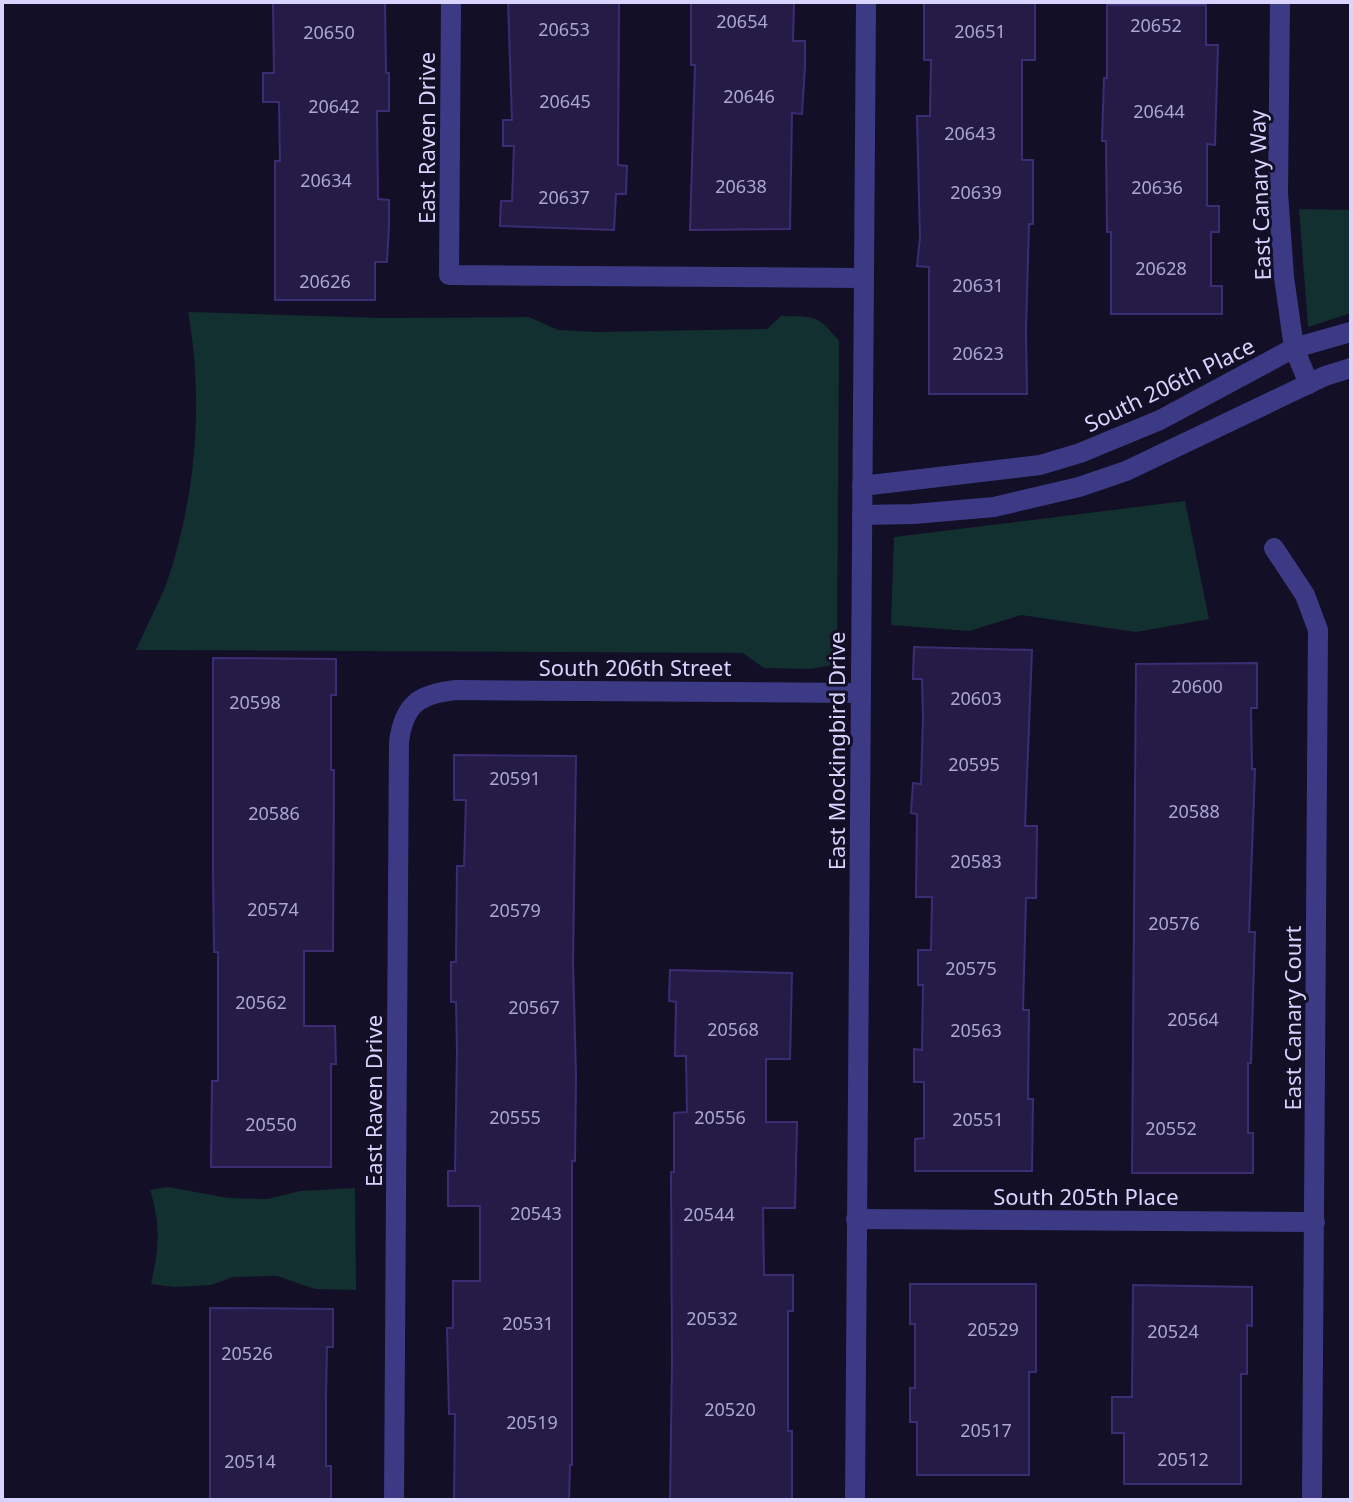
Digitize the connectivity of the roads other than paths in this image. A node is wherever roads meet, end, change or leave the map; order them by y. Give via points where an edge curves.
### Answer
1 (451, 2) edge
2 (866, 2) edge
3 (1280, 2) edge
4 (863, 278) junction
5 (1351, 332) edge
6 (1294, 348) junction
7 (1351, 368) edge
8 (1309, 384) junction
9 (862, 486) junction
10 (862, 515) junction
11 (1274, 548) dead end
12 (860, 693) junction
13 (413, 705) joint
14 (856, 1219) junction
15 (1315, 1222) junction
16 (394, 1500) edge
17 (855, 1500) edge
18 (1312, 1500) edge

1 - 4 street, East Raven Drive via 449,275
2 - 4 street, East Mockingbird Drive
3 - 6 street, East Canary Way via 1278,193
4 - 9 street, East Mockingbird Drive
5 - 6 street, South 206th Place
6 - 8 street, East Canary Way
6 - 9 street, South 206th Place via 1160,420 1080,453 1040,465
7 - 8 street
8 - 10 street via 1126,471 1079,487 994,507
9 - 10 street, East Mockingbird Drive
10 - 12 street, East Mockingbird Drive
11 - 15 street, East Canary Court via 1305,595 1318,630
12 - 13 street, South 206th Street via 456,690 431,693
12 - 14 street, East Mockingbird Drive
13 - 16 street, East Raven Drive via 399,742
14 - 15 street, South 205th Place
14 - 17 street, East Mockingbird Drive
15 - 18 street, East Canary Court

